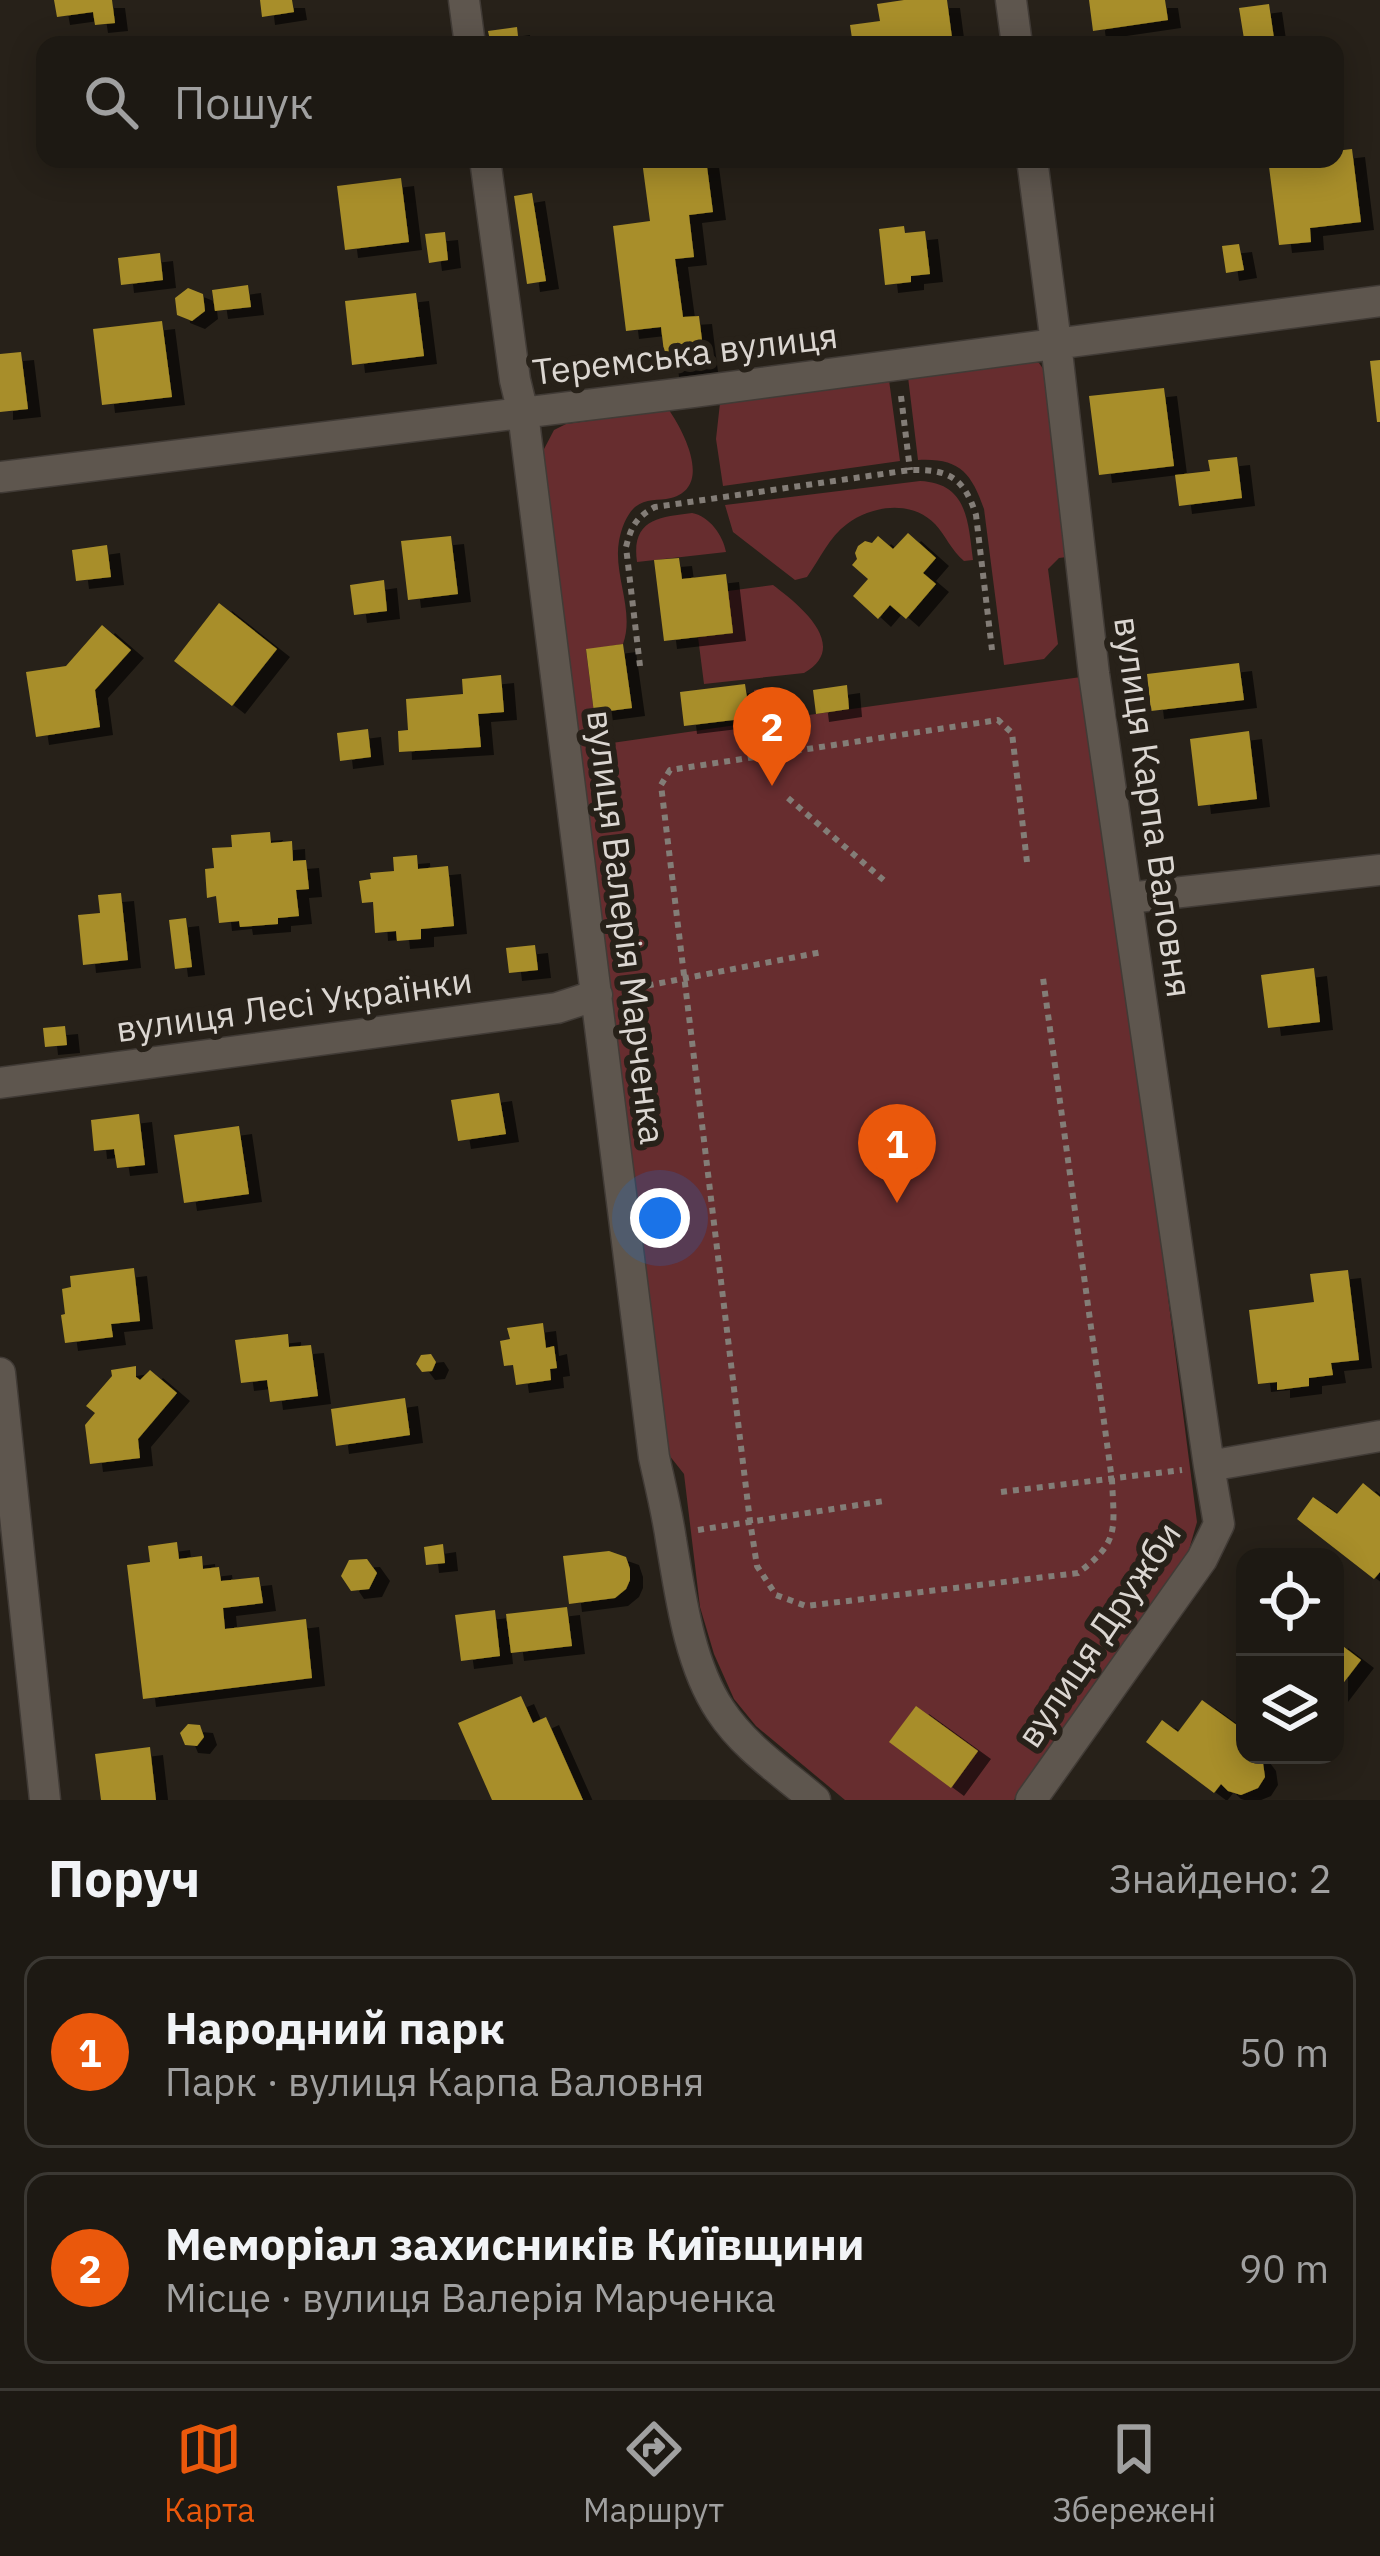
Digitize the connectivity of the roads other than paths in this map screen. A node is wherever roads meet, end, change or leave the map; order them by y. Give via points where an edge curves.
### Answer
1 (464, 0) edge
2 (1011, 0) edge
3 (469, 36) edge
4 (1016, 36) edge
5 (486, 168) edge
6 (1033, 168) edge
7 (1380, 301) edge
8 (1056, 343) junction
9 (523, 413) junction
10 (0, 477) edge
11 (1380, 870) edge
12 (1128, 898) junction
13 (597, 995) junction
14 (0, 1083) edge
15 (0, 1373) edge
16 (1380, 1436) edge
17 (1209, 1466) junction
18 (46, 1800) edge
19 (815, 1800) edge
20 (1031, 1800) edge

1 - 3 street
2 - 4 street
5 - 9 street, вулиця Валерія Марченка
6 - 8 street, вулиця Карпа Валовня
7 - 8 street, Теремська вулиця
8 - 9 street, Теремська вулиця
8 - 12 street, вулиця Карпа Валовня
9 - 10 street, Теремська вулиця
9 - 13 street, вулиця Валерія Марченка
11 - 12 street
12 - 17 street, вулиця Карпа Валовня
13 - 14 street, вулиця Лесі Українки via 557,1008
13 - 19 street, вулиця Валерія Марченка via 654,1457 681,1610 718,1708
15 - 18 street
16 - 17 street
17 - 20 street, вулиця Дружби via 1219,1524 1202,1559

